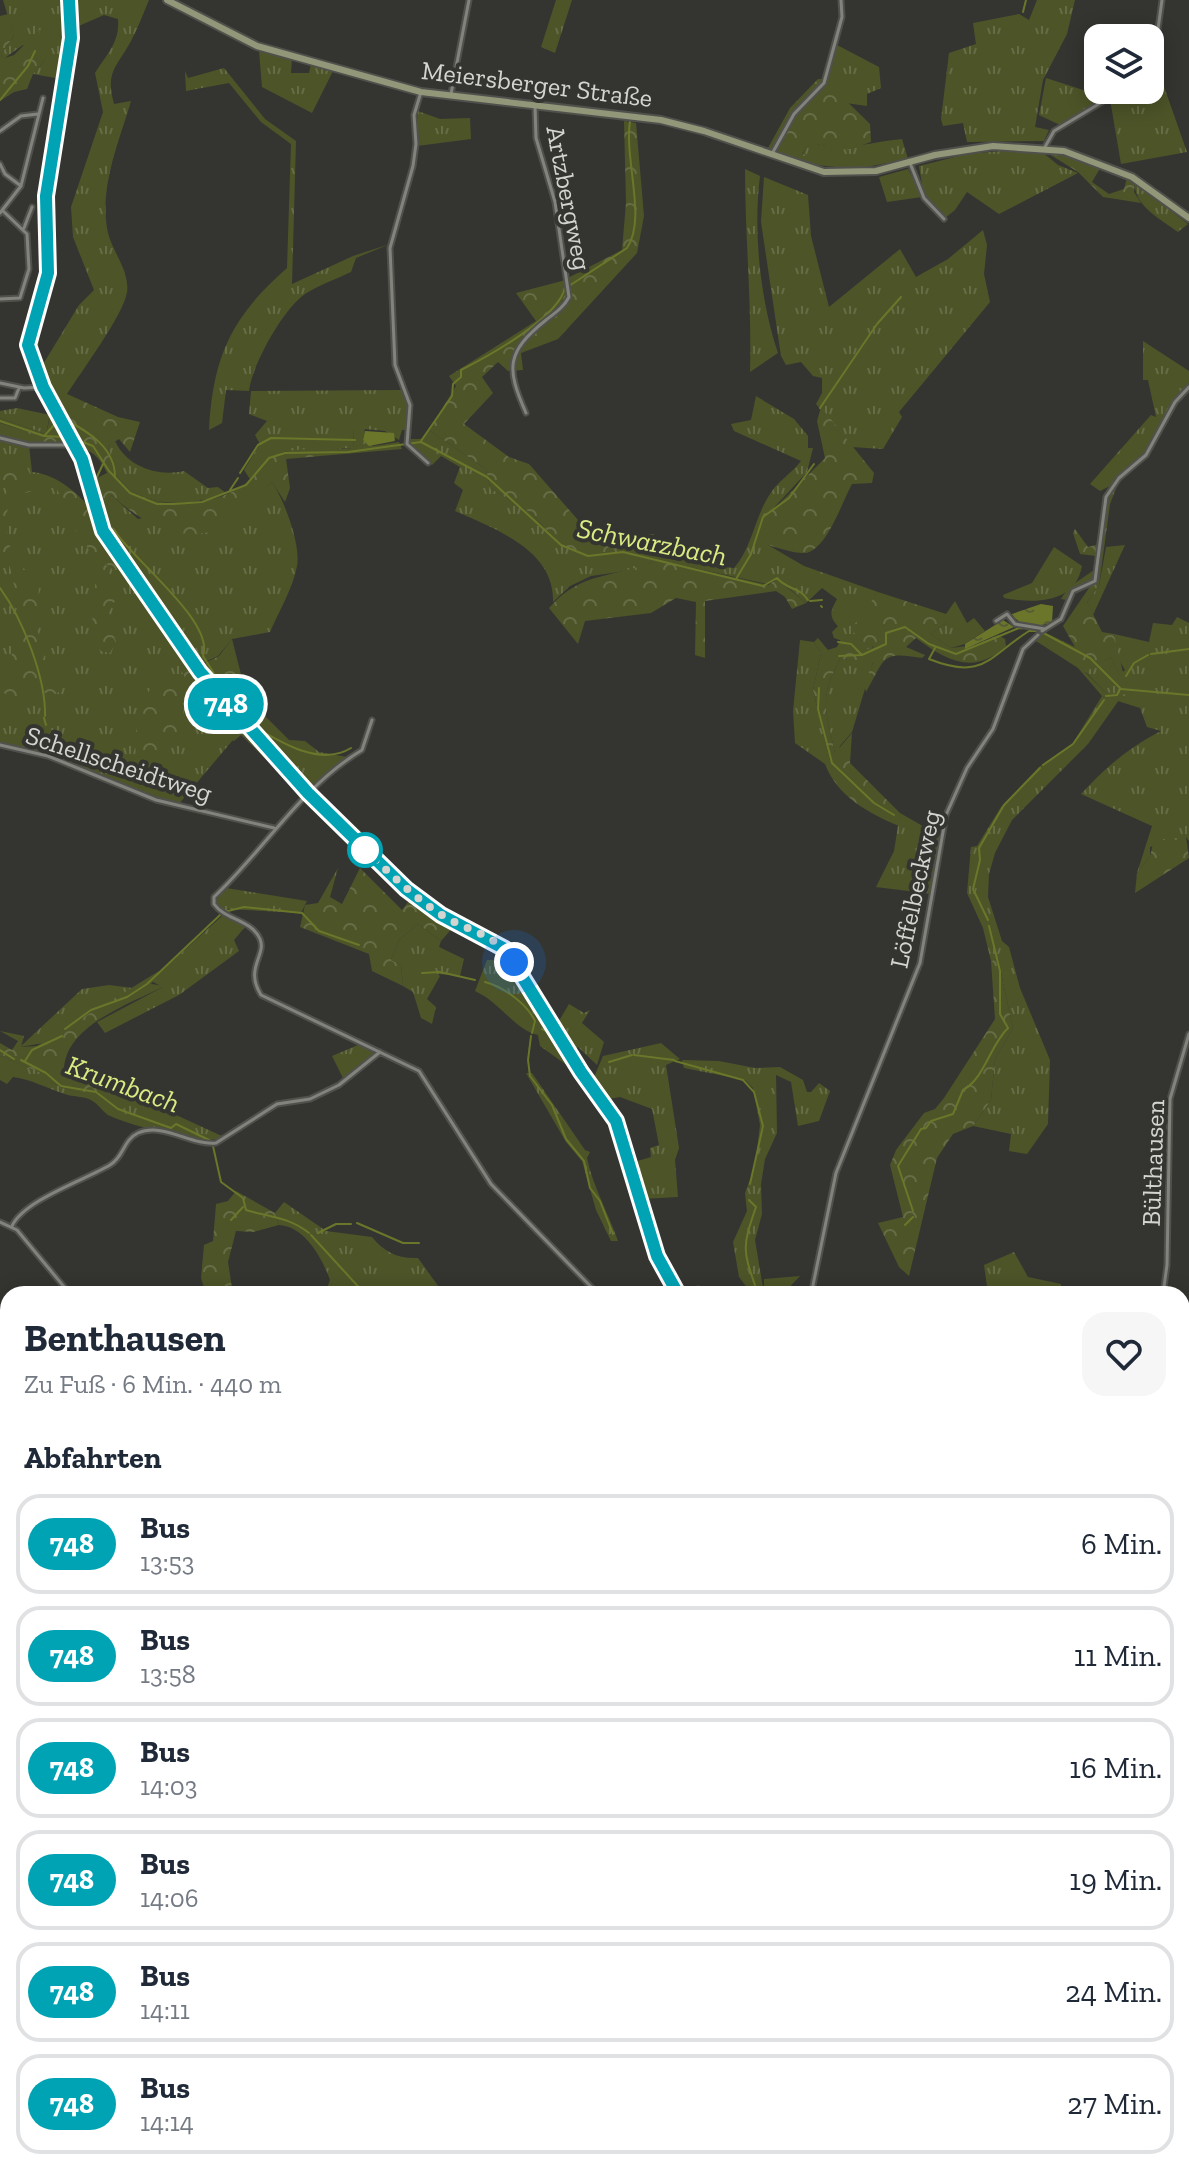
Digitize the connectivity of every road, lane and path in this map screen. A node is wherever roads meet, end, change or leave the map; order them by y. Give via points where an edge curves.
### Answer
1 (69, 0) edge
2 (167, 0) edge
3 (469, 0) edge
4 (841, 0) edge
5 (1162, 0) edge
6 (1159, 24) edge
7 (421, 92) junction
8 (43, 98) dead end
9 (450, 98) junction
10 (1099, 104) edge
11 (535, 106) junction
12 (39, 114) junction
13 (0, 131) edge
14 (1045, 147) junction
15 (771, 156) junction
16 (910, 163) junction
17 (0, 164) edge
18 (21, 186) junction
19 (32, 207) dead end
20 (1, 212) edge
21 (1189, 218) edge
22 (944, 219) dead end
23 (24, 228) junction
24 (0, 299) edge
25 (0, 383) edge
26 (43, 387) junction
27 (1189, 387) edge
28 (19, 388) junction
29 (0, 398) edge
30 (526, 413) dead end
31 (0, 438) edge
32 (75, 445) junction
33 (428, 463) dead end
34 (996, 621) dead end
35 (1042, 632) junction
36 (372, 720) dead end
37 (0, 745) edge
38 (308, 793) junction
39 (274, 828) junction
40 (1189, 1034) edge
41 (380, 1052) junction
42 (0, 1222) edge
43 (12, 1226) junction
44 (63, 1286) edge
45 (588, 1286) edge
46 (674, 1286) edge
47 (813, 1286) edge
48 (1164, 1286) edge

1 - 26 main road via 71,38 46,196 47,278 28,339
2 - 7 main road, Meiersberger Straße via 257,46
3 - 9 street
4 - 15 street via 842,17 824,83 794,114
5 - 6 street
7 - 9 main road, Meiersberger Straße
7 - 33 street via 414,115 413,166 390,248 395,365 410,405 407,443
8 - 12 street
9 - 11 main road, Meiersberger Straße
10 - 14 street via 1054,131
11 - 15 main road, Meiersberger Straße via 661,120
11 - 30 street, Artzbergweg via 536,138 555,202 569,297 532,331 512,359
12 - 13 street via 21,116
12 - 18 street
14 - 16 main road, Meiersberger Straße via 993,146
14 - 21 main road, Meiersberger Straße via 1122,172
15 - 16 main road, Meiersberger Straße via 839,174
16 - 22 street via 924,198
17 - 18 street
18 - 20 street
19 - 23 street
20 - 23 street
23 - 24 street via 29,239 27,281 20,298
25 - 28 street
26 - 28 street
26 - 32 main road
27 - 35 street, Löffelbeckweg via 1143,459 1106,497 1095,581 1073,591 1061,619
28 - 29 street via 15,398
31 - 32 street via 29,445
32 - 38 main road via 103,531 225,702
34 - 35 street via 1007,614 1015,624
35 - 47 street, Löffelbeckweg via 1023,649 990,735 970,762 946,815 920,963 836,1173
36 - 38 street via 362,750
37 - 39 street, Schellscheidtweg via 48,756 156,800
38 - 39 street
38 - 46 main road via 406,889 446,918 498,943 512,958 616,1121 657,1256
39 - 41 street via 214,897 214,904 260,938 254,972 261,995
40 - 48 street, Bülthausen via 1170,1099
41 - 43 street via 339,1085 312,1098 277,1104 213,1144 164,1132 139,1133 126,1142 116,1161 26,1209
41 - 45 street via 422,1075 491,1184
42 - 43 street
43 - 44 street

